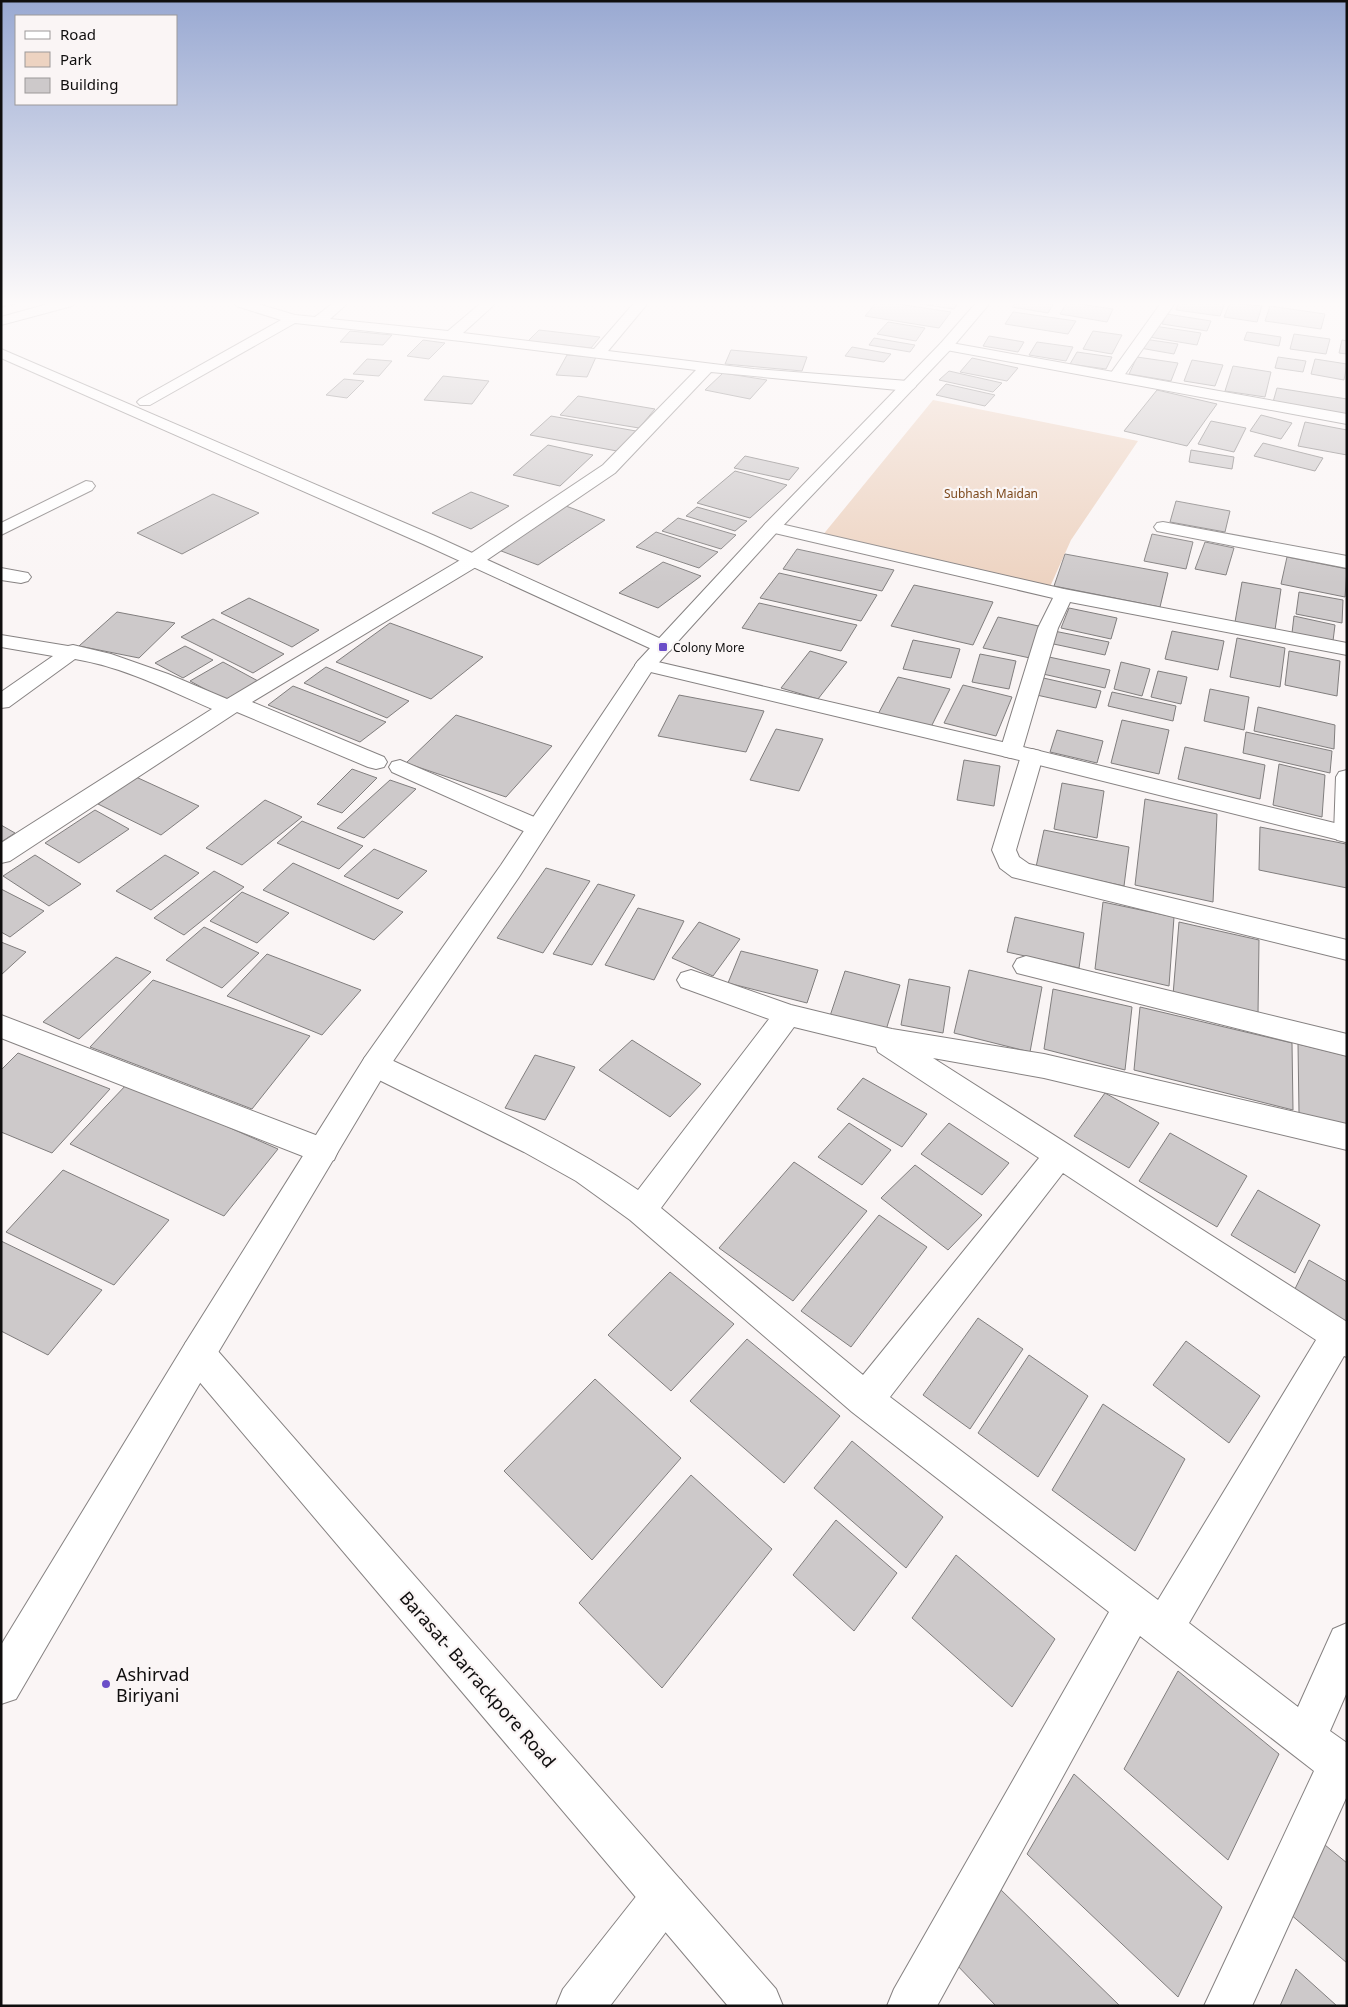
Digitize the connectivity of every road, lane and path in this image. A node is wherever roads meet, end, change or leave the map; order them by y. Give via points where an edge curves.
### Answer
1 (101, 397) edge
2 (154, 397) edge
3 (679, 397) edge
4 (898, 397) edge
5 (1227, 397) edge
6 (145, 402) dead end
7 (1347, 418) edge
8 (86, 486) dead end
9 (772, 527) junction
10 (1163, 527) dead end
11 (1, 530) edge
12 (474, 560) junction
13 (1347, 562) edge
14 (1, 574) edge
15 (21, 578) dead end
16 (1064, 596) junction
17 (1, 641) edge
18 (663, 646) junction
19 (1347, 649) edge
20 (73, 651) junction
21 (645, 665) junction
22 (1, 702) edge
23 (231, 706) junction
24 (1022, 753) junction
25 (376, 762) dead end
26 (400, 767) dead end
27 (1347, 777) edge
28 (538, 828) junction
29 (1346, 834) edge
30 (1, 855) edge
31 (1347, 950) edge
32 (1026, 966) dead end
33 (691, 980) dead end
34 (788, 1015) junction
35 (1, 1026) edge
36 (877, 1037) junction
37 (1347, 1045) edge
38 (375, 1065) junction
39 (1347, 1137) edge
40 (324, 1151) junction
41 (1058, 1155) junction
42 (641, 1210) junction
43 (1342, 1338) edge
44 (198, 1354) junction
45 (864, 1400) junction
46 (1149, 1618) junction
47 (1347, 1644) edge
48 (1, 1684) edge
49 (1306, 1738) junction
50 (1343, 1768) edge
51 (665, 1896) junction
52 (580, 2006) edge
53 (759, 2006) edge
54 (912, 2006) edge
55 (1228, 2006) edge

1 - 12 main road
2 - 6 main road
3 - 12 main road via 609,469
4 - 9 main road
5 - 7 main road
8 - 11 main road
9 - 16 main road
9 - 18 main road
10 - 13 main road
12 - 18 main road
12 - 23 main road
14 - 15 main road
16 - 19 main road
16 - 24 main road via 1048,628
17 - 20 main road
18 - 21 main road
20 - 22 main road
20 - 23 main road via 134,668
21 - 24 main road
21 - 28 main road
23 - 25 main road
23 - 30 main road
24 - 29 main road
24 - 31 main road via 1004,850 1008,862 1021,872
26 - 28 main road
27 - 29 main road
28 - 38 main road
32 - 37 main road
33 - 34 main road
34 - 36 main road
34 - 42 main road
35 - 40 main road
36 - 39 main road via 1108,1080
36 - 41 main road
38 - 40 main road
38 - 42 main road via 535,1143 588,1172
40 - 44 main road
41 - 43 main road
41 - 45 main road
42 - 45 main road
43 - 46 main road
44 - 48 main road
44 - 51 main road, Barasat- Barrackpore Road
45 - 46 main road
46 - 49 main road
46 - 54 main road
47 - 49 main road
49 - 50 main road
50 - 55 main road
51 - 52 main road
51 - 53 main road, Barasat- Barrackpore Road

